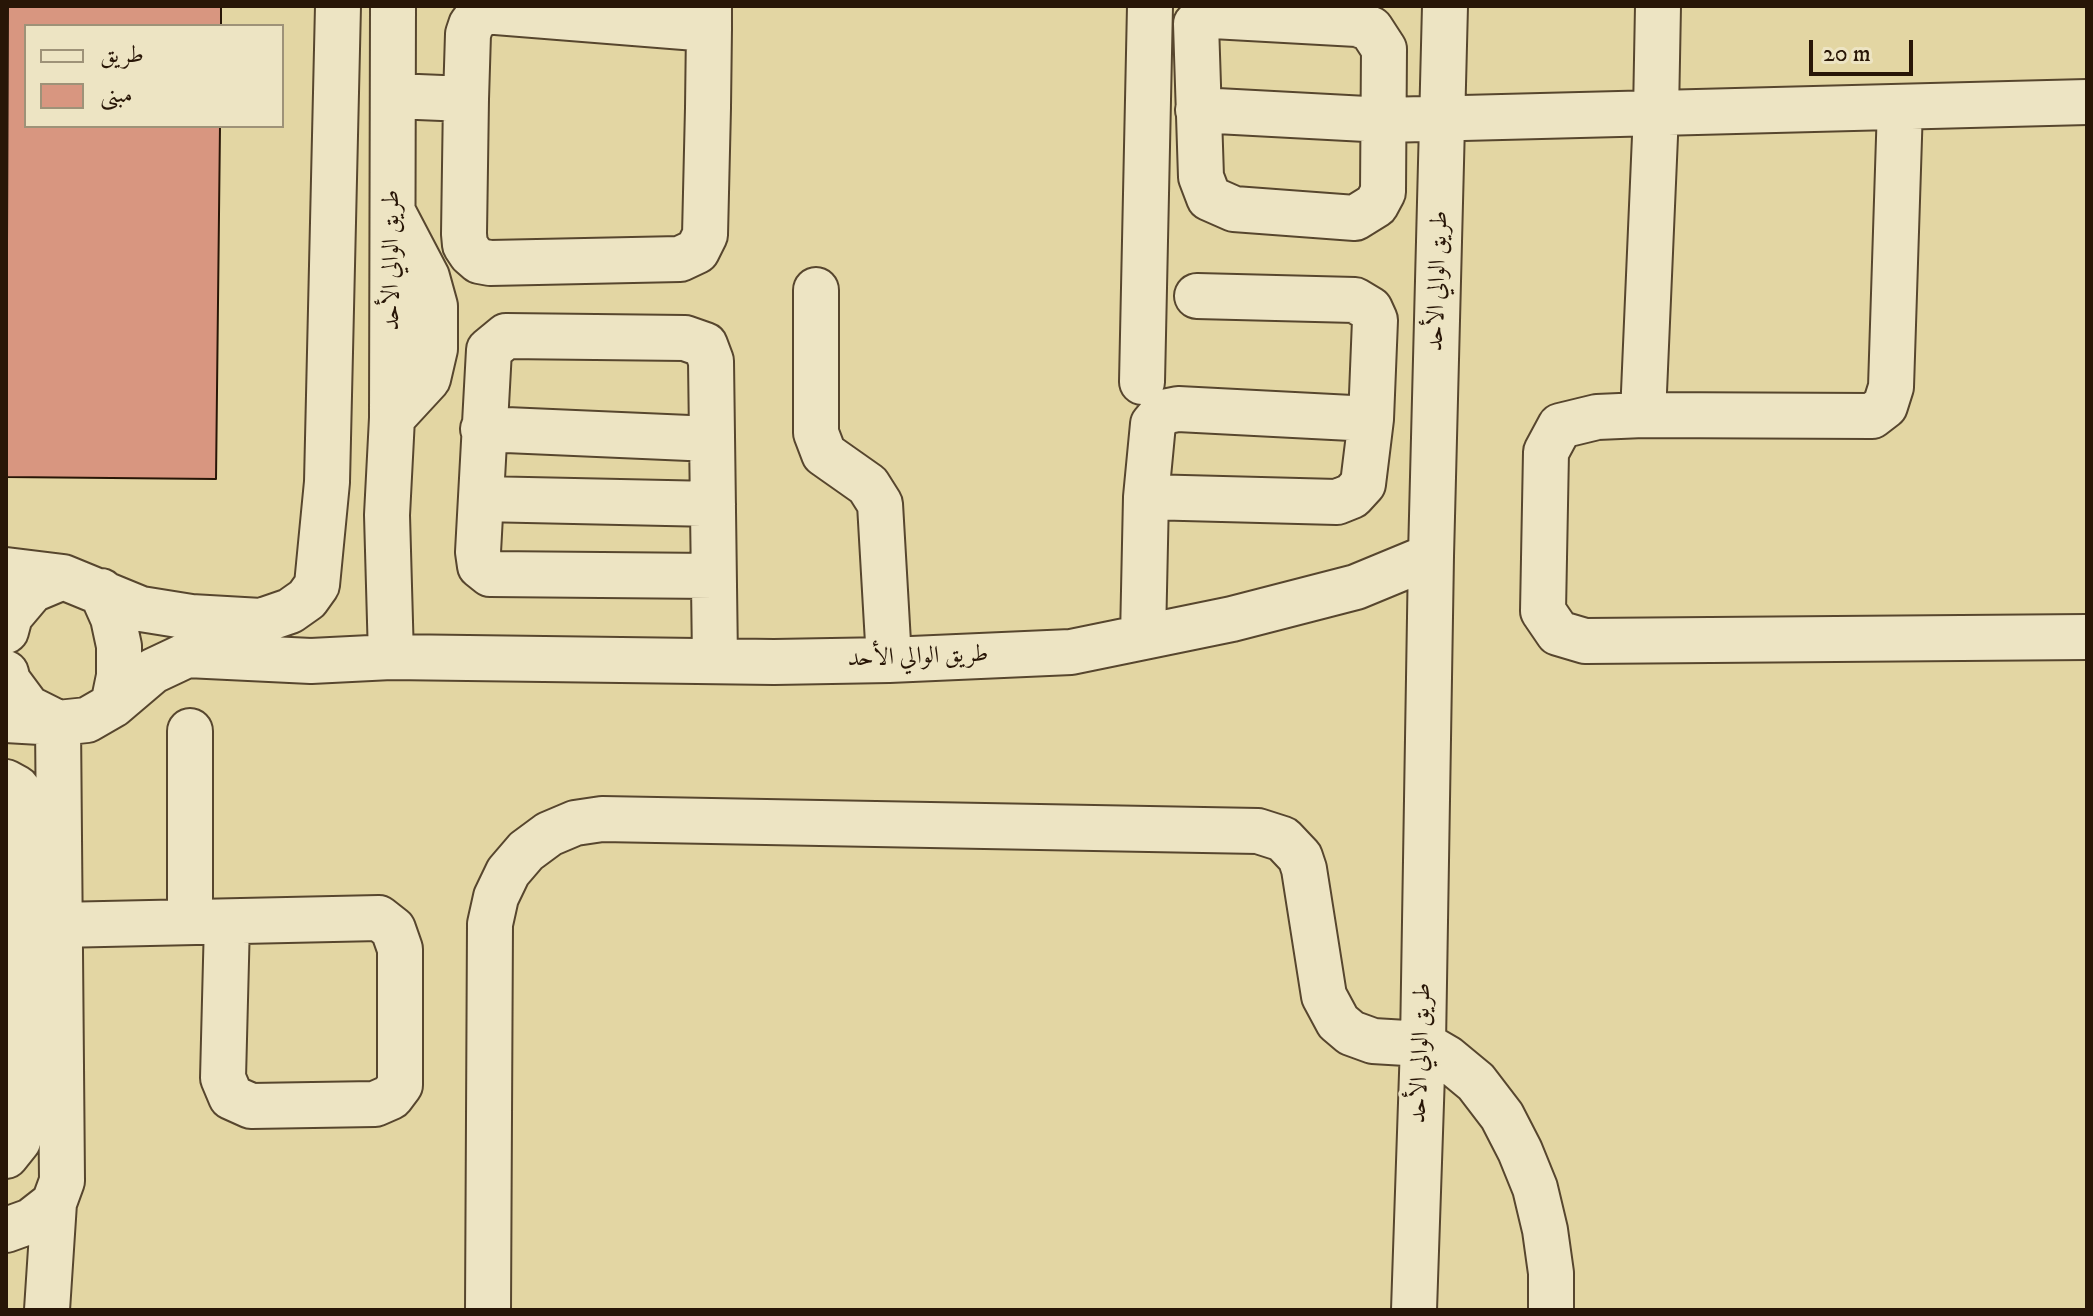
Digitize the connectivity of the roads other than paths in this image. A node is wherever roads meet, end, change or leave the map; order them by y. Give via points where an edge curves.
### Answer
1 (338, 6) edge
2 (393, 6) edge
3 (1150, 6) edge
4 (1445, 6) edge
5 (1658, 6) edge
6 (709, 18) edge
7 (394, 96) junction
8 (466, 99) junction
9 (2087, 102) edge
10 (1900, 107) junction
11 (1198, 110) junction
12 (1656, 113) junction
13 (1443, 118) junction
14 (1385, 120) junction
15 (816, 290) dead end
16 (1197, 296) dead end
17 (1142, 382) dead end
18 (1643, 415) junction
19 (1371, 419) junction
20 (483, 429) junction
21 (712, 439) junction
22 (1146, 497) junction
23 (481, 499) junction
24 (713, 504) junction
25 (325, 511) junction
26 (387, 515) junction
27 (1431, 556) junction
28 (6, 570) edge
29 (713, 576) junction
30 (82, 584) junction
31 (6, 631) edge
32 (1143, 637) junction
33 (2087, 637) edge
34 (391, 657) junction
35 (715, 659) junction
36 (889, 660) junction
37 (6, 673) edge
38 (113, 705) junction
39 (6, 720) edge
40 (58, 723) junction
41 (190, 731) dead end
42 (6, 782) edge
43 (208, 922) junction
44 (58, 925) junction
45 (1423, 1044) junction
46 (6, 1156) edge
47 (30, 1218) edge
48 (28, 1310) edge
49 (47, 1310) edge
50 (488, 1310) edge
51 (1414, 1310) edge
52 (1551, 1310) edge

1 - 25 street
2 - 7 street, طريق الوالي الأحد
3 - 17 street
4 - 13 street, طريق الوالي الأحد
5 - 12 street
6 - 8 street via 486,12 468,34
6 - 8 street via 705,235 697,251 680,259 479,261 465,245
7 - 8 street
7 - 26 street, طريق الوالي الأحد
9 - 10 street
10 - 12 street
10 - 18 street via 1891,387 1885,406 1872,416
11 - 14 street
11 - 14 street via 1201,177 1209,198 1234,209 1355,218 1376,205 1383,192
11 - 14 street via 1196,24 1203,17 1229,17 1371,29 1384,49
12 - 13 street
12 - 18 street
13 - 14 street
13 - 27 street, طريق الوالي الأحد
15 - 36 street via 816,433 824,454 868,485 880,504
16 - 19 street via 1355,300 1370,309 1375,320
18 - 33 street via 1597,417 1560,426 1546,452 1543,611 1558,633 1585,641
19 - 22 street via 1363,484 1337,502
19 - 22 street via 1163,412 1153,424
20 - 21 street
20 - 21 street via 489,350 506,336 685,338 705,345 711,361
20 - 23 street
21 - 24 street
22 - 32 street
23 - 24 street
23 - 29 street via 478,552 480,566 490,574
24 - 29 street
25 - 26 street
25 - 30 street via 317,585 290,611 261,621 141,609
26 - 34 street, طريق الوالي الأحد
27 - 32 street, طريق الوالي الأحد via 1356,587
27 - 45 street, طريق الوالي الأحد
28 - 30 street
29 - 35 street
30 - 31 street via 32,590 10,616
30 - 38 street via 113,618 119,676
32 - 36 street, طريق الوالي الأحد via 1071,652
34 - 35 street, طريق الوالي الأحد
34 - 38 street, طريق الوالي الأحد via 311,661 187,655 153,671
35 - 36 street, طريق الوالي الأحد
37 - 40 street via 28,708
38 - 40 street, طريق الوالي الأحد via 87,720
39 - 40 street, طريق الوالي الأحد
40 - 44 street
41 - 43 street
42 - 46 street via 25,801 18,1141
43 - 43 street via 379,918 393,929 400,949 400,1085 391,1097 375,1104 251,1106 231,1097 223,1078
43 - 44 street
44 - 47 street via 62,1181
45 - 50 street via 1373,1041 1338,1022 1324,996 1300,857 1271,833 575,823 549,834 508,872 490,924
45 - 51 street, طريق الوالي الأحد
45 - 52 street via 1476,1082 1520,1151 1545,1230
47 - 48 street
47 - 49 street

